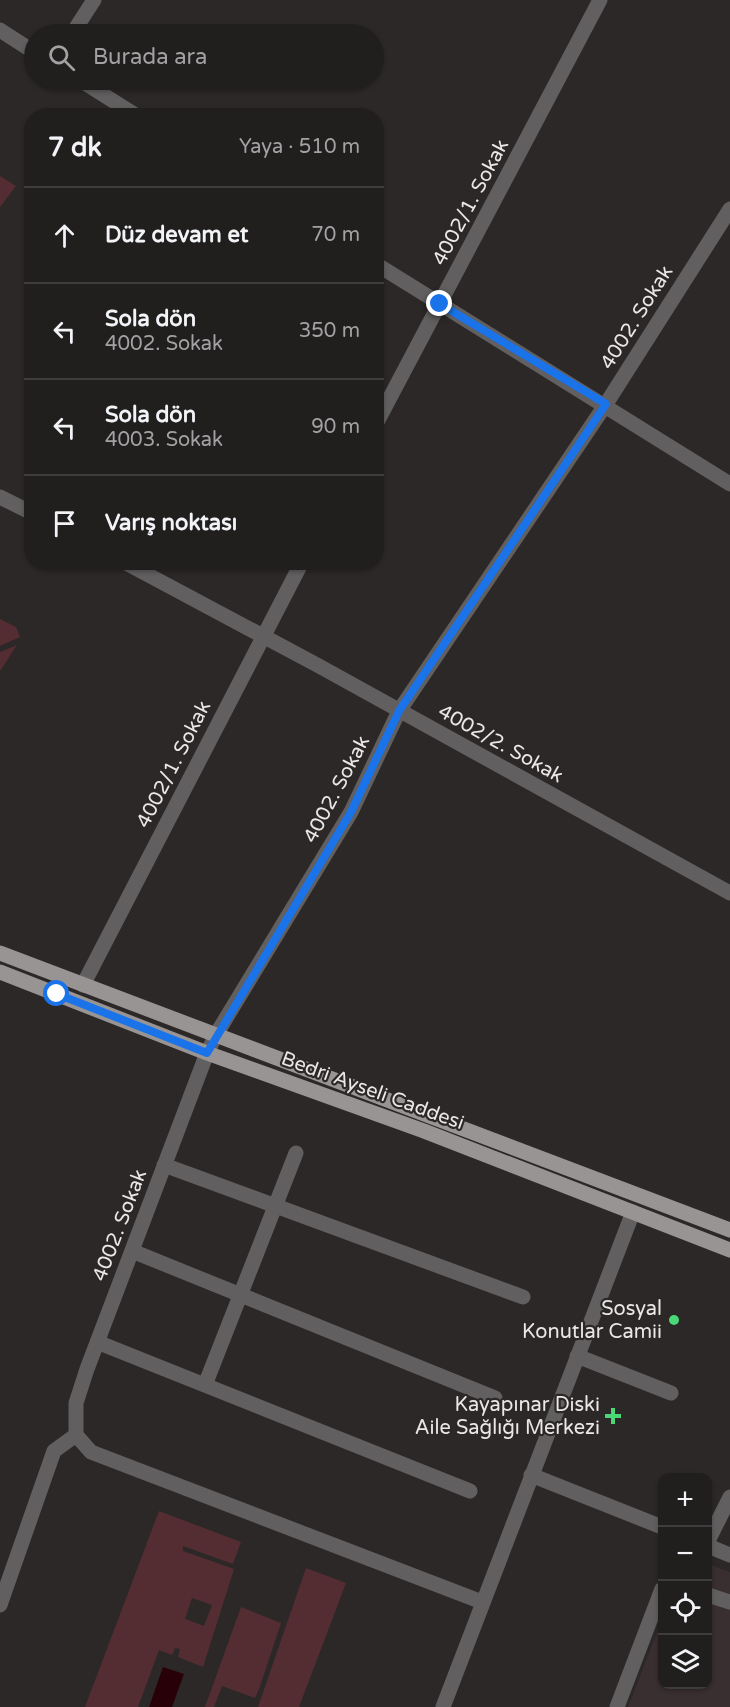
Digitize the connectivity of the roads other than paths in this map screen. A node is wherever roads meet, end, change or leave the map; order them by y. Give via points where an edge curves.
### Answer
1 (94, 0) edge
2 (600, 0) edge
3 (78, 24) edge
4 (0, 30) edge
5 (24, 46) edge
6 (96, 90) edge
7 (124, 108) edge
8 (730, 209) edge
9 (384, 269) edge
10 (440, 304) junction
11 (606, 404) junction
12 (384, 409) edge
13 (730, 484) edge
14 (0, 497) edge
15 (24, 509) edge
16 (139, 570) edge
17 (298, 570) edge
18 (263, 636) junction
19 (399, 711) junction
20 (730, 893) edge
21 (0, 953) edge
22 (0, 972) edge
23 (83, 985) junction
24 (217, 1033) junction
25 (207, 1053) junction
26 (296, 1153) dead end
27 (164, 1165) junction
28 (275, 1206) junction
29 (633, 1212) junction
30 (730, 1230) edge
31 (730, 1250) edge
32 (132, 1251) junction
33 (240, 1295) junction
34 (523, 1297) dead end
35 (97, 1342) junction
36 (577, 1356) junction
37 (205, 1385) junction
38 (671, 1393) dead end
39 (495, 1398) dead end
40 (76, 1435) junction
41 (531, 1475) junction
42 (470, 1491) dead end
43 (730, 1497) edge
44 (658, 1525) edge
45 (712, 1533) edge
46 (712, 1548) edge
47 (730, 1555) edge
48 (712, 1596) edge
49 (482, 1602) junction
50 (658, 1602) edge
51 (730, 1602) edge
52 (0, 1605) edge
53 (443, 1707) edge
54 (617, 1707) edge

1 - 3 street
2 - 10 street, 4002/1. Sokak
4 - 5 street
6 - 7 street
8 - 11 street, 4002. Sokak
9 - 10 street
10 - 11 street
10 - 12 street, 4002/1. Sokak
11 - 13 street
11 - 19 street, 4002. Sokak
14 - 15 street
16 - 18 street, 4002/2. Sokak
17 - 18 street, 4002/1. Sokak
18 - 19 street, 4002/2. Sokak
18 - 23 street, 4002/1. Sokak
19 - 20 street, 4002/2. Sokak
19 - 24 street, 4002. Sokak via 351,812
21 - 23 main road, Bedri Ayseli Caddesi
22 - 25 main road, Bedri Ayseli Caddesi
23 - 24 main road, Bedri Ayseli Caddesi
24 - 25 street, 4002. Sokak
24 - 30 main road, Bedri Ayseli Caddesi
25 - 27 street, 4002. Sokak
25 - 29 main road, Bedri Ayseli Caddesi
26 - 28 street
27 - 28 street
27 - 32 street, 4002. Sokak
28 - 33 street
28 - 34 street
29 - 31 main road, Bedri Ayseli Caddesi
29 - 36 street
32 - 33 street
32 - 35 street, 4002. Sokak
33 - 37 street
33 - 39 street
35 - 37 street
35 - 40 street, 4002. Sokak via 76,1403
36 - 38 street
36 - 41 street
37 - 42 street
40 - 49 street via 91,1452
40 - 52 street via 54,1451
41 - 44 street
41 - 49 street
43 - 45 street
46 - 47 street
48 - 51 street
49 - 53 street
50 - 54 street

